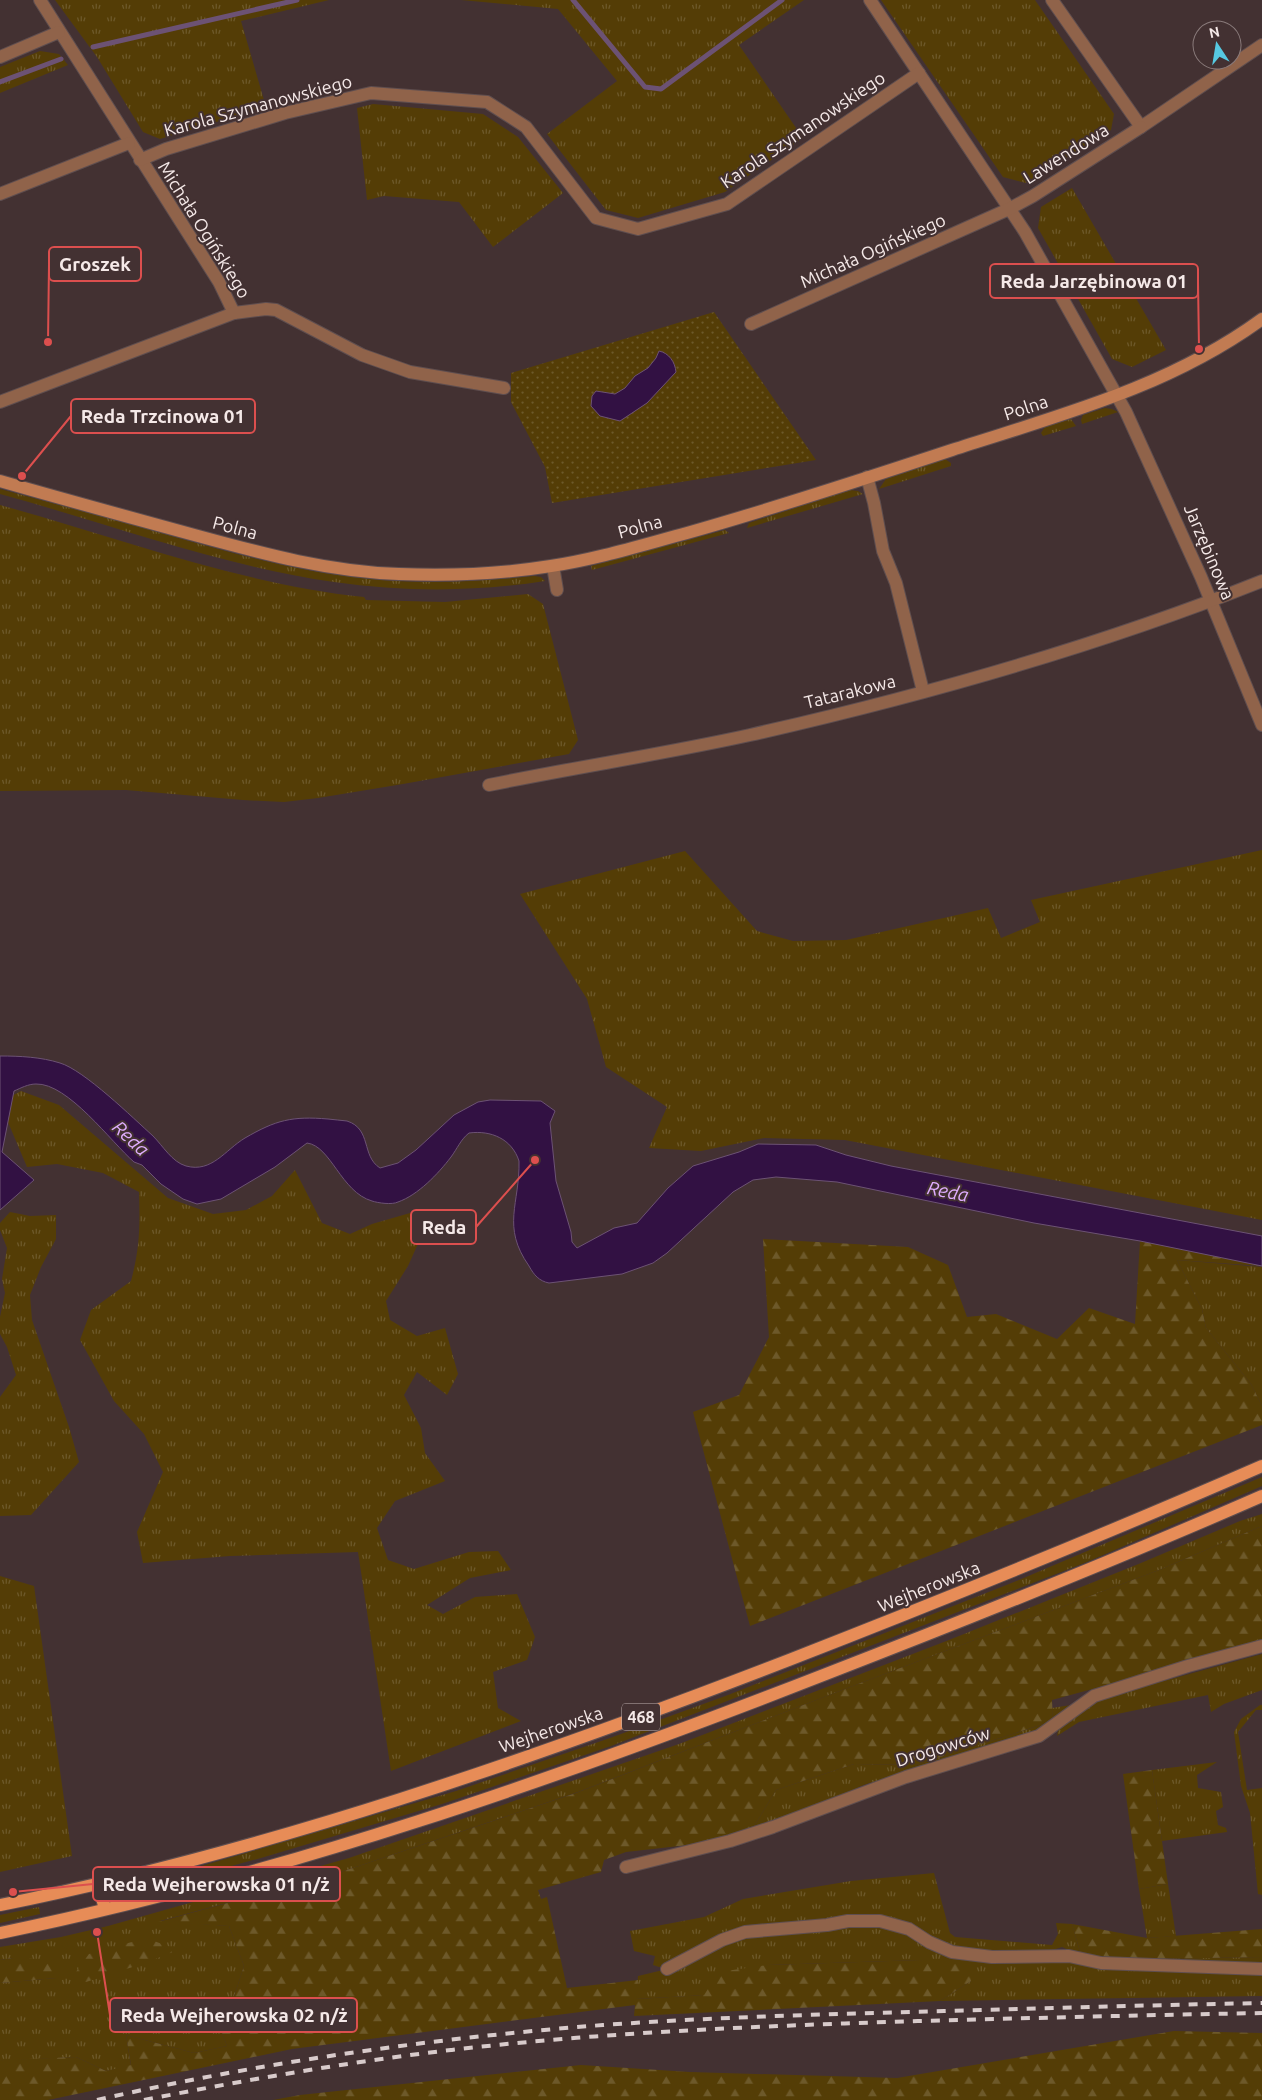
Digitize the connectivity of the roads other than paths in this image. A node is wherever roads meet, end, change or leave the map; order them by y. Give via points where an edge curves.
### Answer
1 (40, 0) edge
2 (870, 0) edge
3 (1052, 0) edge
4 (59, 32) junction
5 (1262, 45) edge
6 (0, 57) edge
7 (919, 73) junction
8 (1141, 127) junction
9 (129, 143) junction
10 (140, 160) junction
11 (0, 194) edge
12 (1009, 209) junction
13 (234, 313) junction
14 (1262, 319) edge
15 (751, 324) dead end
16 (504, 388) dead end
17 (1118, 396) junction
18 (0, 402) edge
19 (867, 477) junction
20 (0, 481) edge
21 (553, 566) junction
22 (1262, 581) edge
23 (557, 590) dead end
24 (1211, 601) junction
25 (923, 691) junction
26 (1262, 725) edge
27 (489, 785) dead end
28 (1262, 1466) edge
29 (1262, 1496) edge
30 (1262, 1646) edge
31 (626, 1867) dead end
32 (98, 1884) junction
33 (0, 1905) edge
34 (105, 1909) junction
35 (0, 1933) edge
36 (667, 1969) dead end
37 (1262, 1969) edge

1 - 4 street, Michała Ogińskiego
2 - 7 street
3 - 8 street
4 - 6 street
4 - 9 street, Michała Ogińskiego
5 - 8 street, Lawendowa
7 - 10 street, Karola Szymanowskiego via 727,204 638,229 596,218 526,127 487,102 371,93 285,113
7 - 12 street
8 - 12 street, Lawendowa
9 - 10 street, Michała Ogińskiego
9 - 11 street
10 - 13 street, Michała Ogińskiego via 219,282
12 - 15 street, Michała Ogińskiego
12 - 17 street
13 - 16 street, Michała Ogińskiego via 276,310 362,355 410,372
13 - 18 street
14 - 17 street, Polna via 1189,364
17 - 19 street, Polna
17 - 24 street, Jarzębinowa
19 - 21 street, Polna via 731,521
19 - 25 street via 883,551 896,583
20 - 21 street, Polna via 256,552 342,569 429,575 493,573
21 - 23 street
22 - 24 street, Tatarakowa
24 - 25 street, Tatarakowa via 1041,657
24 - 26 street, Jarzębinowa
25 - 27 street, Tatarakowa via 749,735
28 - 32 main road, Wejherowska / 468 via 960,1594 672,1706 444,1785 200,1858
29 - 34 main road, 468 via 1124,1557 680,1731 532,1784 369,1837
30 - 31 street, Drogowców via 1094,1696 1040,1736 906,1777 738,1838
32 - 33 main road, Wejherowska / 468
32 - 34 main road
34 - 35 main road, 468
36 - 37 street via 722,1940 745,1932 826,1926 848,1921 880,1921 909,1929 952,1952 992,1957 1070,1956 1102,1963

